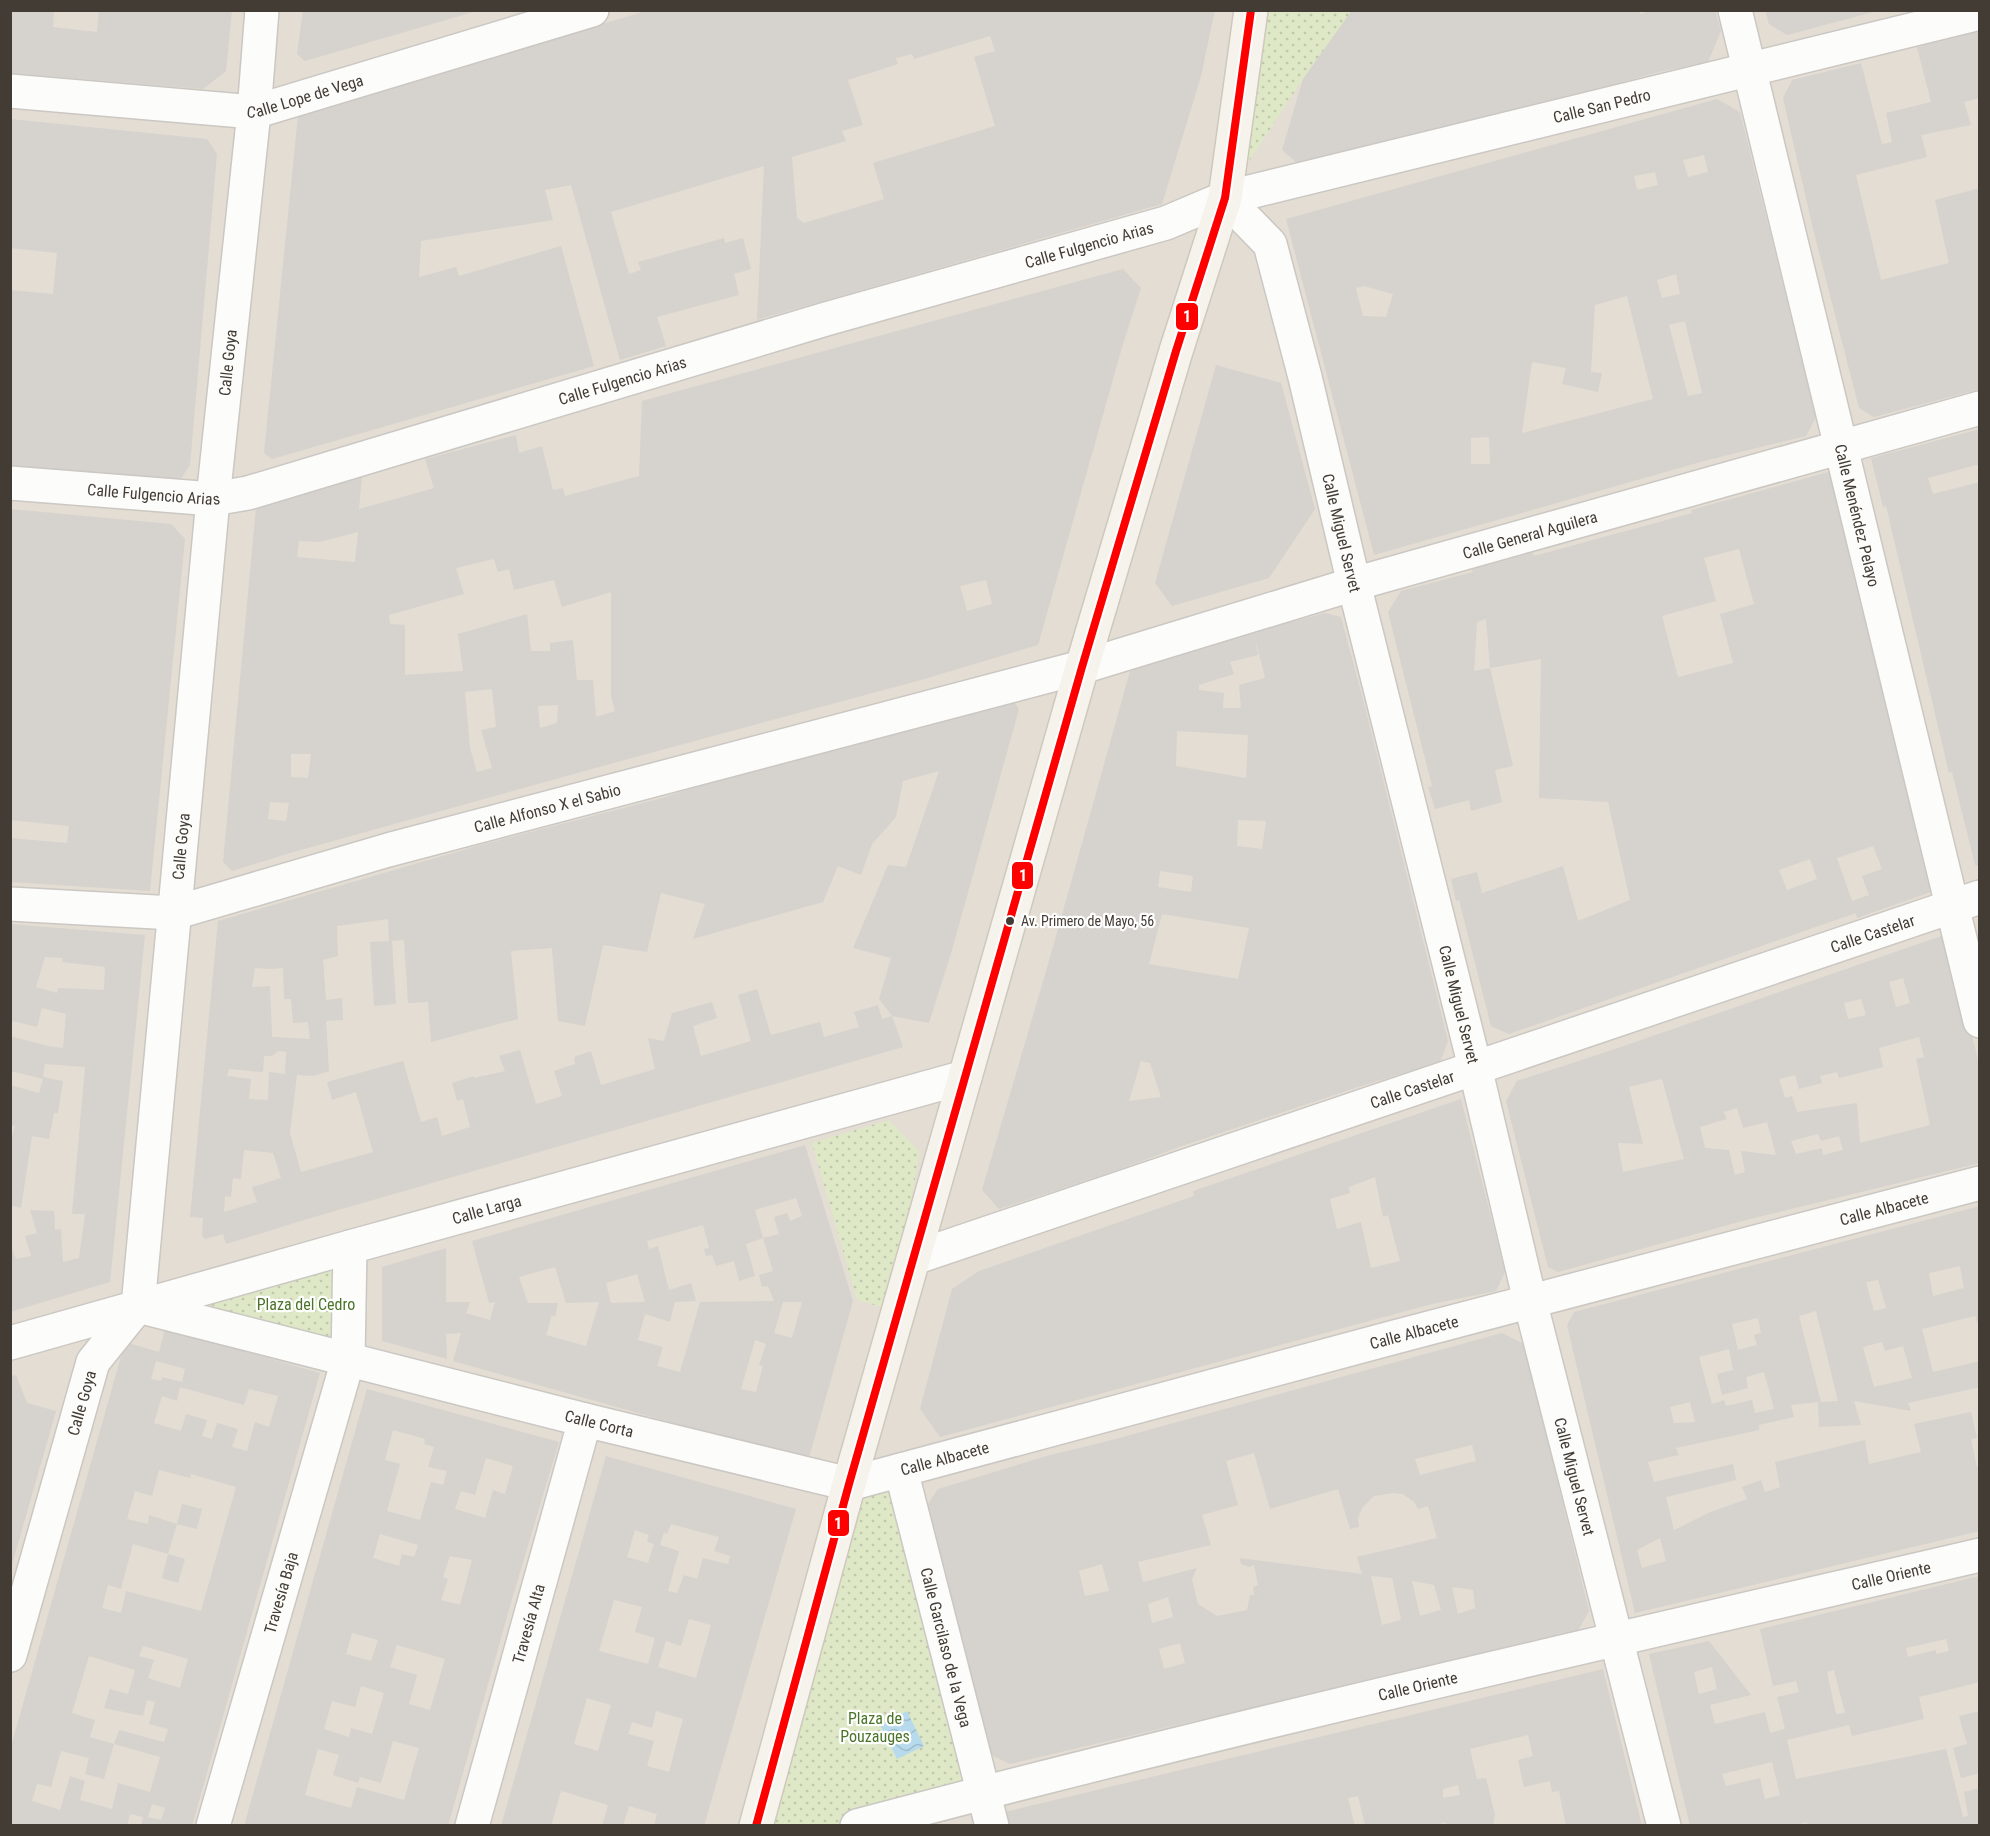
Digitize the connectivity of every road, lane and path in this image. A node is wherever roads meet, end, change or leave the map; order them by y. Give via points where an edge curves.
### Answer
1 (262, 10) edge
2 (592, 10) edge
3 (1251, 10) edge
4 (1735, 10) edge
5 (1980, 13) edge
6 (1749, 70) junction
7 (10, 92) edge
8 (254, 112) junction
9 (1225, 198) junction
10 (1980, 408) edge
11 (1840, 448) junction
12 (10, 483) edge
13 (213, 499) junction
14 (1354, 584) junction
15 (1082, 667) junction
16 (1965, 902) edge
17 (10, 904) edge
18 (174, 913) junction
19 (1980, 1021) edge
20 (1475, 1067) junction
21 (965, 1077) junction
22 (1980, 1183) edge
23 (350, 1247) junction
24 (914, 1258) junction
25 (1530, 1301) junction
26 (138, 1306) junction
27 (10, 1343) edge
28 (348, 1360) junction
29 (585, 1420) junction
30 (911, 1467) junction
31 (849, 1484) junction
32 (1980, 1555) edge
33 (1616, 1639) junction
34 (10, 1654) edge
35 (984, 1792) junction
36 (213, 1826) edge
37 (472, 1826) edge
38 (756, 1826) edge
39 (857, 1826) edge
40 (992, 1826) edge
41 (1664, 1826) edge

1 - 8 street, Calle Goya
2 - 8 street, Calle Lope de Vega
3 - 9 street
4 - 6 street, Calle Menéndez Pelayo
5 - 6 street, Calle San Pedro
6 - 9 street, Calle San Pedro
6 - 11 street, Calle Menéndez Pelayo
7 - 8 street, Calle Lope de Vega
8 - 13 street, Calle Goya
9 - 13 street, Calle Fulgencio Arias via 1166,223 826,319 248,493
9 - 14 street, Calle Miguel Servet via 1270,244
9 - 15 street
10 - 11 street, Calle General Aguilera
11 - 14 street, Calle General Aguilera
11 - 16 street, Calle Menéndez Pelayo
12 - 13 street, Calle Fulgencio Arias
13 - 18 street, Calle Goya
14 - 15 street, Calle General Aguilera
14 - 20 street, Calle Miguel Servet
15 - 18 street, Calle Alfonso X el Sabio via 399,847
15 - 21 street
16 - 19 street, Calle Menéndez Pelayo
16 - 20 street, Calle Castelar
17 - 18 street, Calle Alfonso X el Sabio
18 - 26 street, Calle Goya
20 - 24 street, Calle Castelar
20 - 25 street, Calle Miguel Servet
21 - 23 street, Calle Larga
21 - 24 street
22 - 25 street, Calle Albacete
23 - 26 street, Calle Larga
23 - 28 street
24 - 31 street
25 - 30 street, Calle Albacete
25 - 33 street, Calle Miguel Servet
26 - 27 street, Calle Larga
26 - 28 street
26 - 34 street, Calle Goya via 93,1362
28 - 29 street, Calle Corta
28 - 36 street, Travesía Baja
29 - 31 street, Calle Corta
29 - 37 street, Travesía Alta
30 - 31 street, Calle Albacete
30 - 35 street, Calle Garcilaso de la Vega
31 - 38 street
32 - 33 street, Calle Oriente
33 - 35 street, Calle Oriente
33 - 41 street, Calle Miguel Servet
35 - 39 street, Calle Oriente
35 - 40 street, Calle Garcilaso de la Vega

